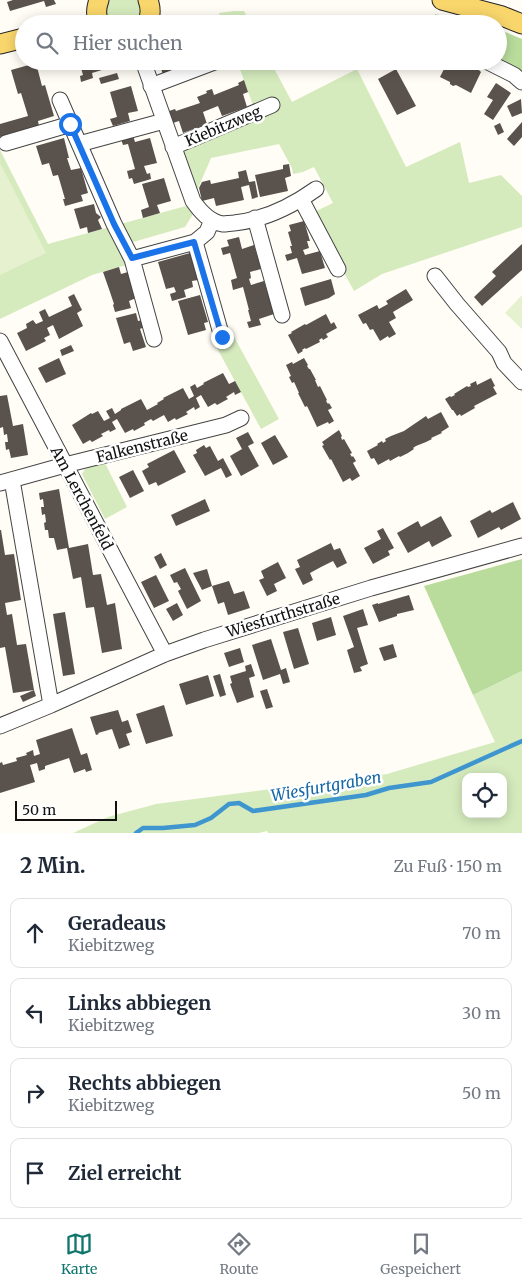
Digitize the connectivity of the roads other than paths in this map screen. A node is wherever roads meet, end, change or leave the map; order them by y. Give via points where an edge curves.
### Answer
1 (99, 0) edge
2 (442, 0) edge
3 (154, 1) edge
4 (95, 15) edge
5 (150, 15) edge
6 (498, 15) edge
7 (507, 18) edge
8 (522, 24) edge
9 (15, 40) edge
10 (0, 44) edge
11 (146, 70) edge
12 (193, 70) edge
13 (504, 70) edge
14 (522, 82) edge
15 (151, 86) junction
16 (60, 100) dead end
17 (272, 105) dead end
18 (164, 120) junction
19 (70, 124) junction
20 (6, 143) dead end
21 (79, 144) junction
22 (173, 147) junction
23 (316, 189) dead end
24 (302, 199) junction
25 (255, 218) junction
26 (212, 220) junction
27 (194, 242) junction
28 (132, 258) junction
29 (338, 269) dead end
30 (435, 276) dead end
31 (282, 314) dead end
32 (222, 337) dead end
33 (154, 339) dead end
34 (0, 341) edge
35 (522, 382) edge
36 (241, 418) dead end
37 (65, 465) junction
38 (6, 482) edge
39 (522, 546) edge
40 (165, 654) junction
41 (51, 705) junction
42 (0, 726) edge

1 - 4 main road
2 - 6 main road
3 - 5 main road
7 - 8 main road
9 - 10 main road
11 - 15 street, Kiebitzweg
12 - 15 street
13 - 14 street
15 - 18 street, Kiebitzweg
16 - 19 street
17 - 22 street, Kiebitzweg
18 - 21 street
18 - 22 street, Kiebitzweg
19 - 20 street
19 - 21 street
21 - 28 street
22 - 26 street, Kiebitzweg via 193,201
23 - 24 street
24 - 25 street
24 - 29 street
25 - 26 street via 224,224
25 - 31 street
26 - 27 street via 207,232
27 - 28 street
27 - 32 street
28 - 33 street
30 - 35 street
34 - 37 street, Am Lerchenfeld
36 - 37 street, Falkenstraße via 226,425
37 - 38 street, Falkenstraße
37 - 40 street, Am Lerchenfeld
38 - 41 street, Falkenstraße via 33,603
39 - 40 street, Wiesfurthstraße via 370,588
40 - 41 street, Wiesfurthstraße
41 - 42 street, Wiesfurthstraße

